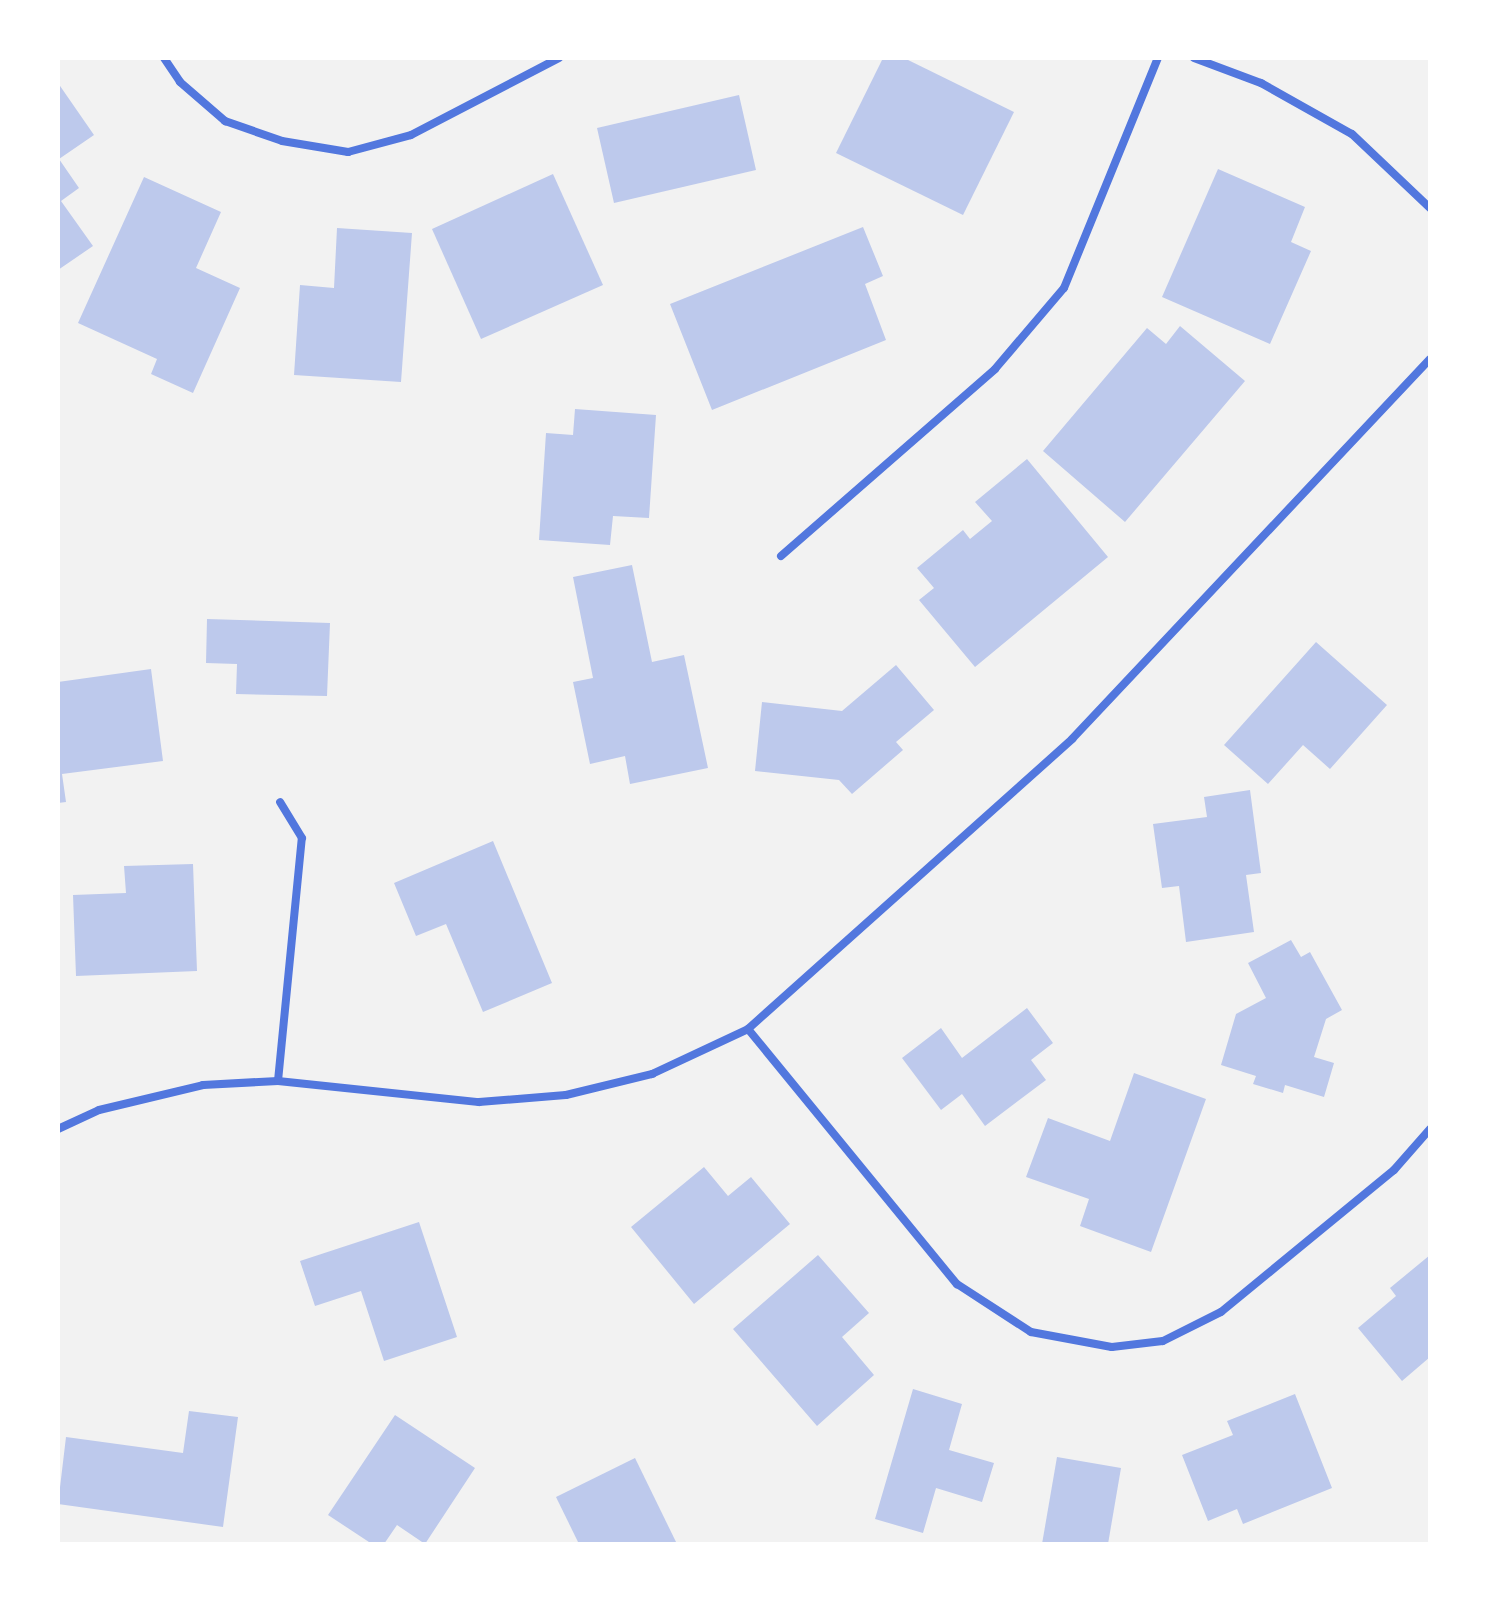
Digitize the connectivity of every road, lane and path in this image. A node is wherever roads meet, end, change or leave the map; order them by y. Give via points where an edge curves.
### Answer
1 (164, 58) edge
2 (559, 58) edge
3 (1158, 58) edge
4 (1194, 58) edge
5 (1430, 208) edge
6 (1430, 359) edge
7 (781, 556) dead end
8 (280, 802) dead end
9 (748, 1029) junction
10 (278, 1081) junction
11 (58, 1129) edge
12 (1430, 1129) edge

1 - 2 street via 180,82 225,121 282,141 348,152 411,135
3 - 7 street via 1064,288 995,369
4 - 5 street via 1261,83 1352,134
6 - 9 street via 1072,739
8 - 10 street via 302,838
9 - 10 street via 652,1074 566,1095 479,1102
9 - 12 street via 957,1284 1031,1332 1112,1347 1163,1341 1221,1312 1394,1170
10 - 11 street via 203,1085 99,1110

